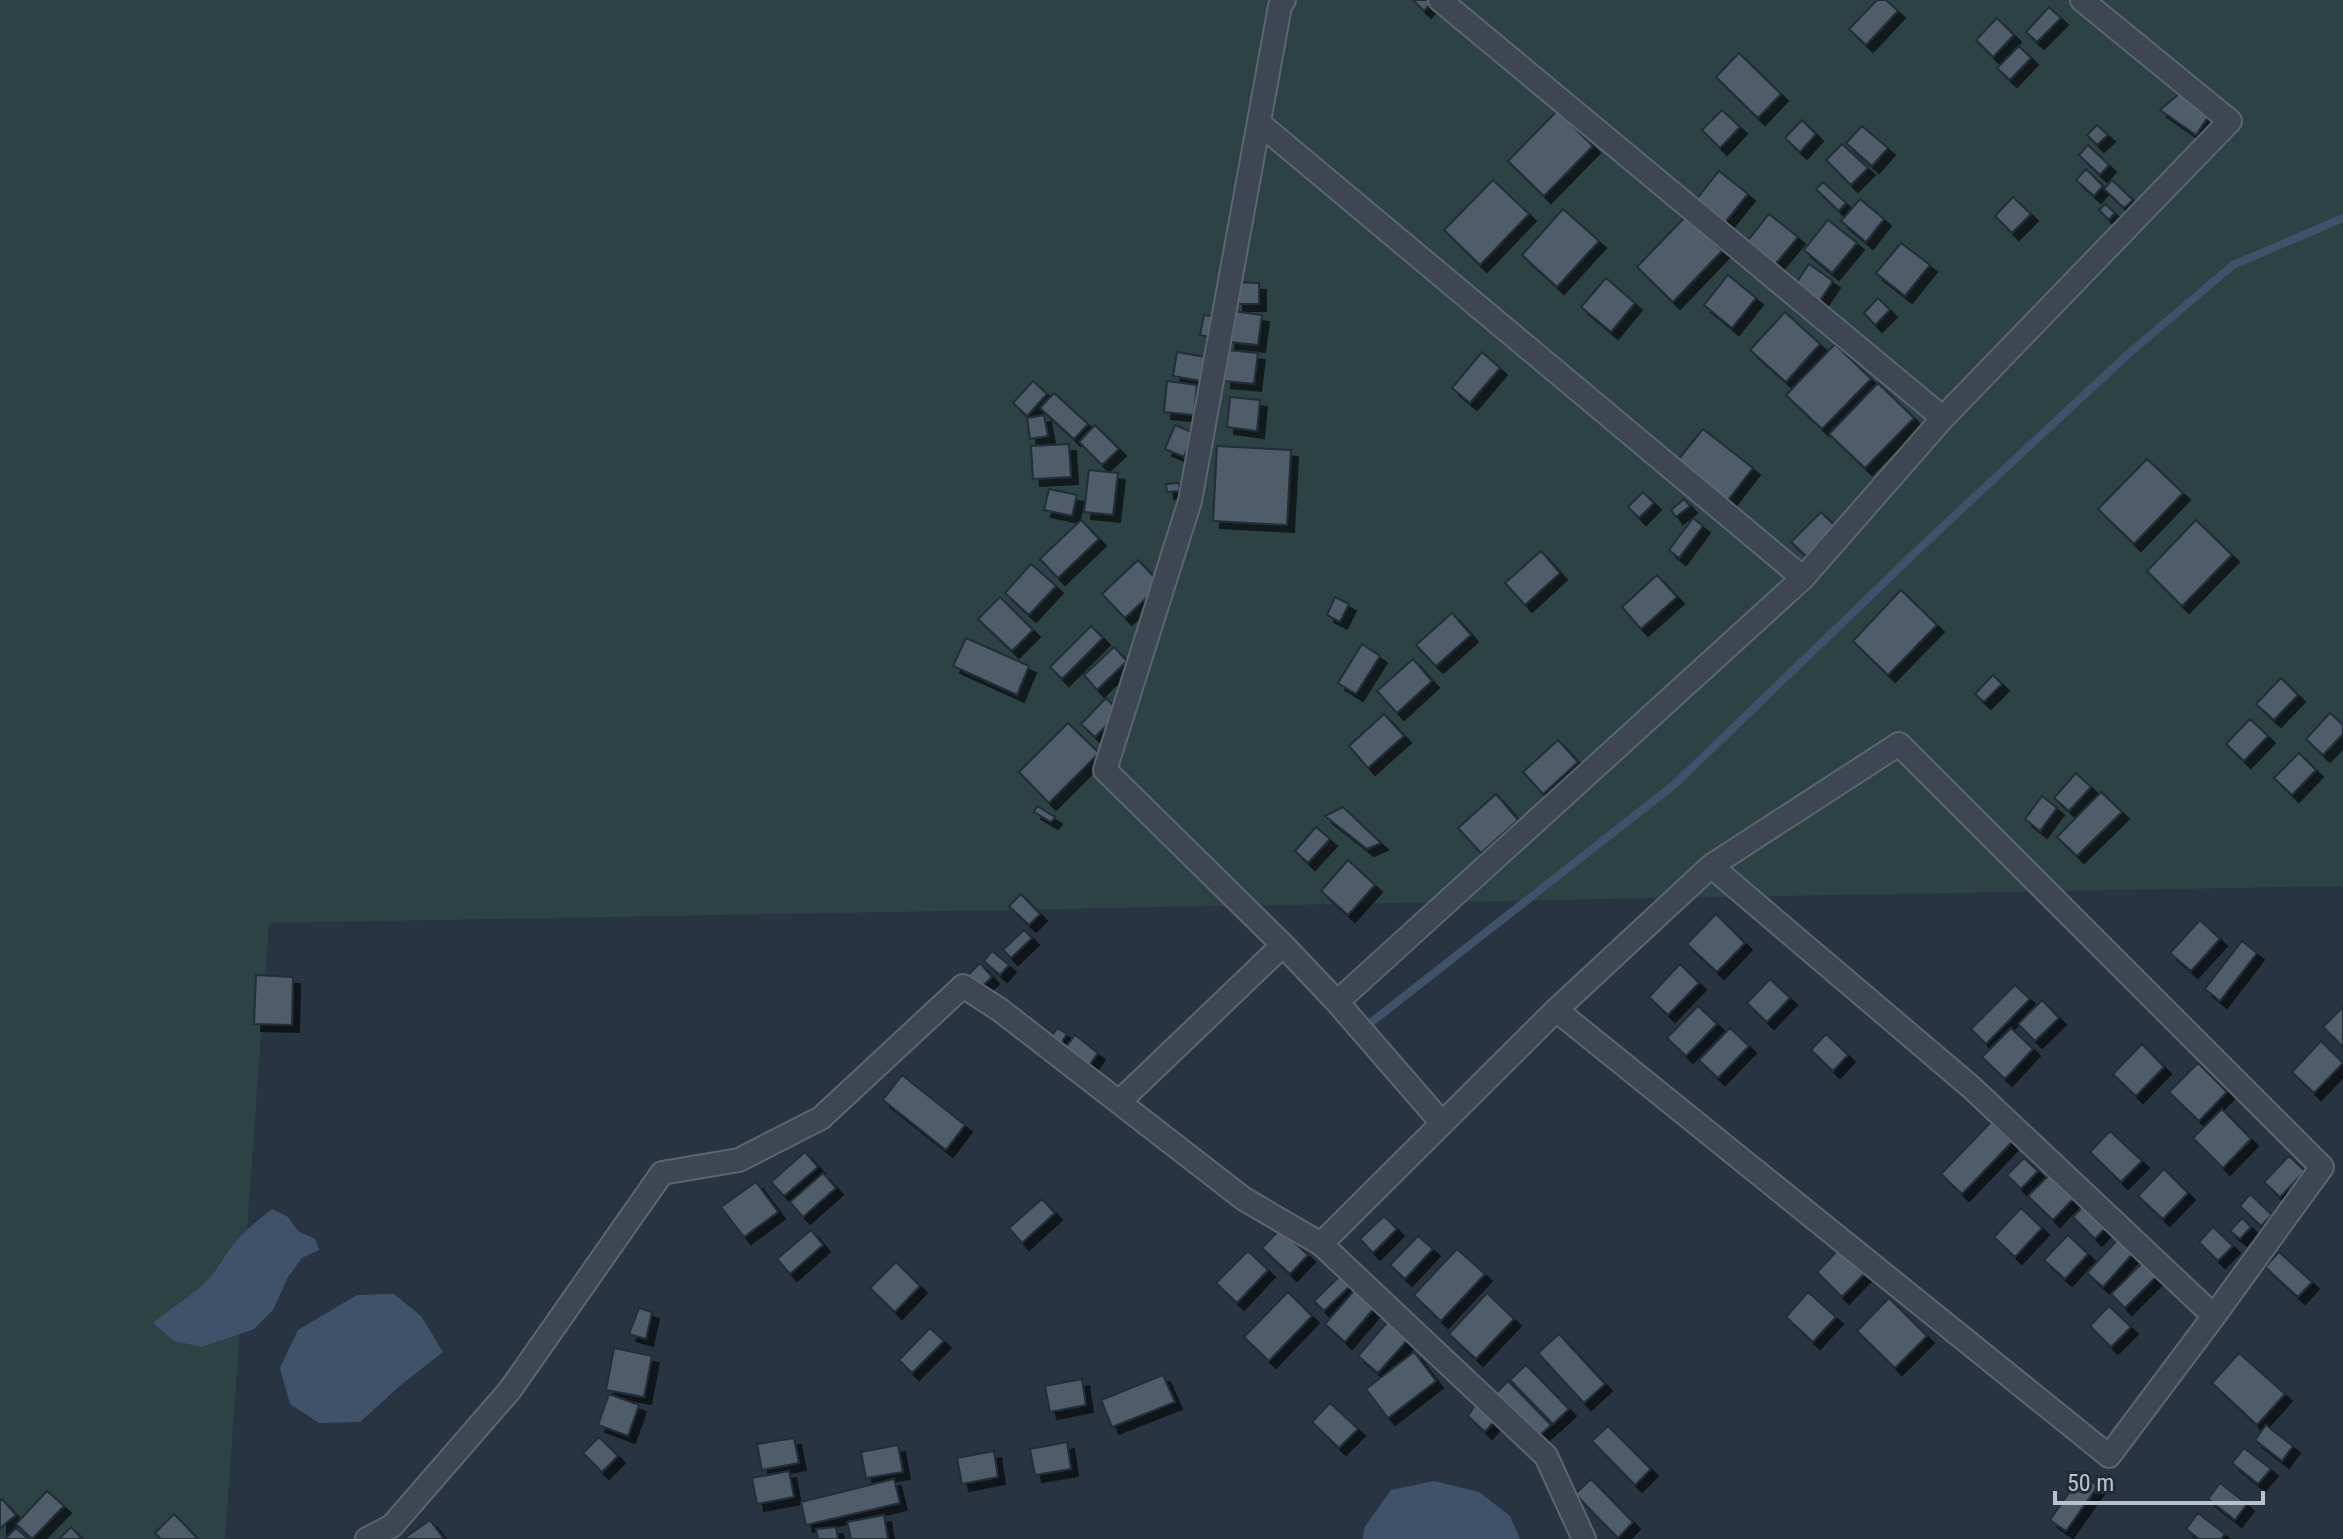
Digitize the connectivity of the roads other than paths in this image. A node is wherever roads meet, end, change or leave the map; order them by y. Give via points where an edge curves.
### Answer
1 (1284, 0) edge
2 (1440, 0) edge
3 (2082, 0) edge
4 (1259, 123) junction
5 (1943, 418) junction
6 (1803, 578) junction
7 (1711, 866) junction
8 (1283, 945) junction
9 (1337, 1002) junction
10 (1556, 1010) junction
11 (1119, 1102) junction
12 (1442, 1123) junction
13 (1321, 1244) junction
14 (2214, 1316) junction
15 (367, 1539) edge
16 (1584, 1539) edge

1 - 4 street
2 - 5 street
3 - 5 street via 2230,121
4 - 6 street
4 - 8 street via 1190,501 1105,770
5 - 6 street
6 - 9 street
7 - 10 street
7 - 14 street via 1971,1087
7 - 14 street via 1899,744 2322,1167
8 - 9 street
8 - 11 street
9 - 12 street
10 - 12 street
10 - 14 street via 2109,1456
11 - 13 street via 1244,1199
11 - 15 street via 963,986 821,1118 739,1160 662,1173 510,1390 392,1526
12 - 13 street
13 - 16 street via 1546,1456

